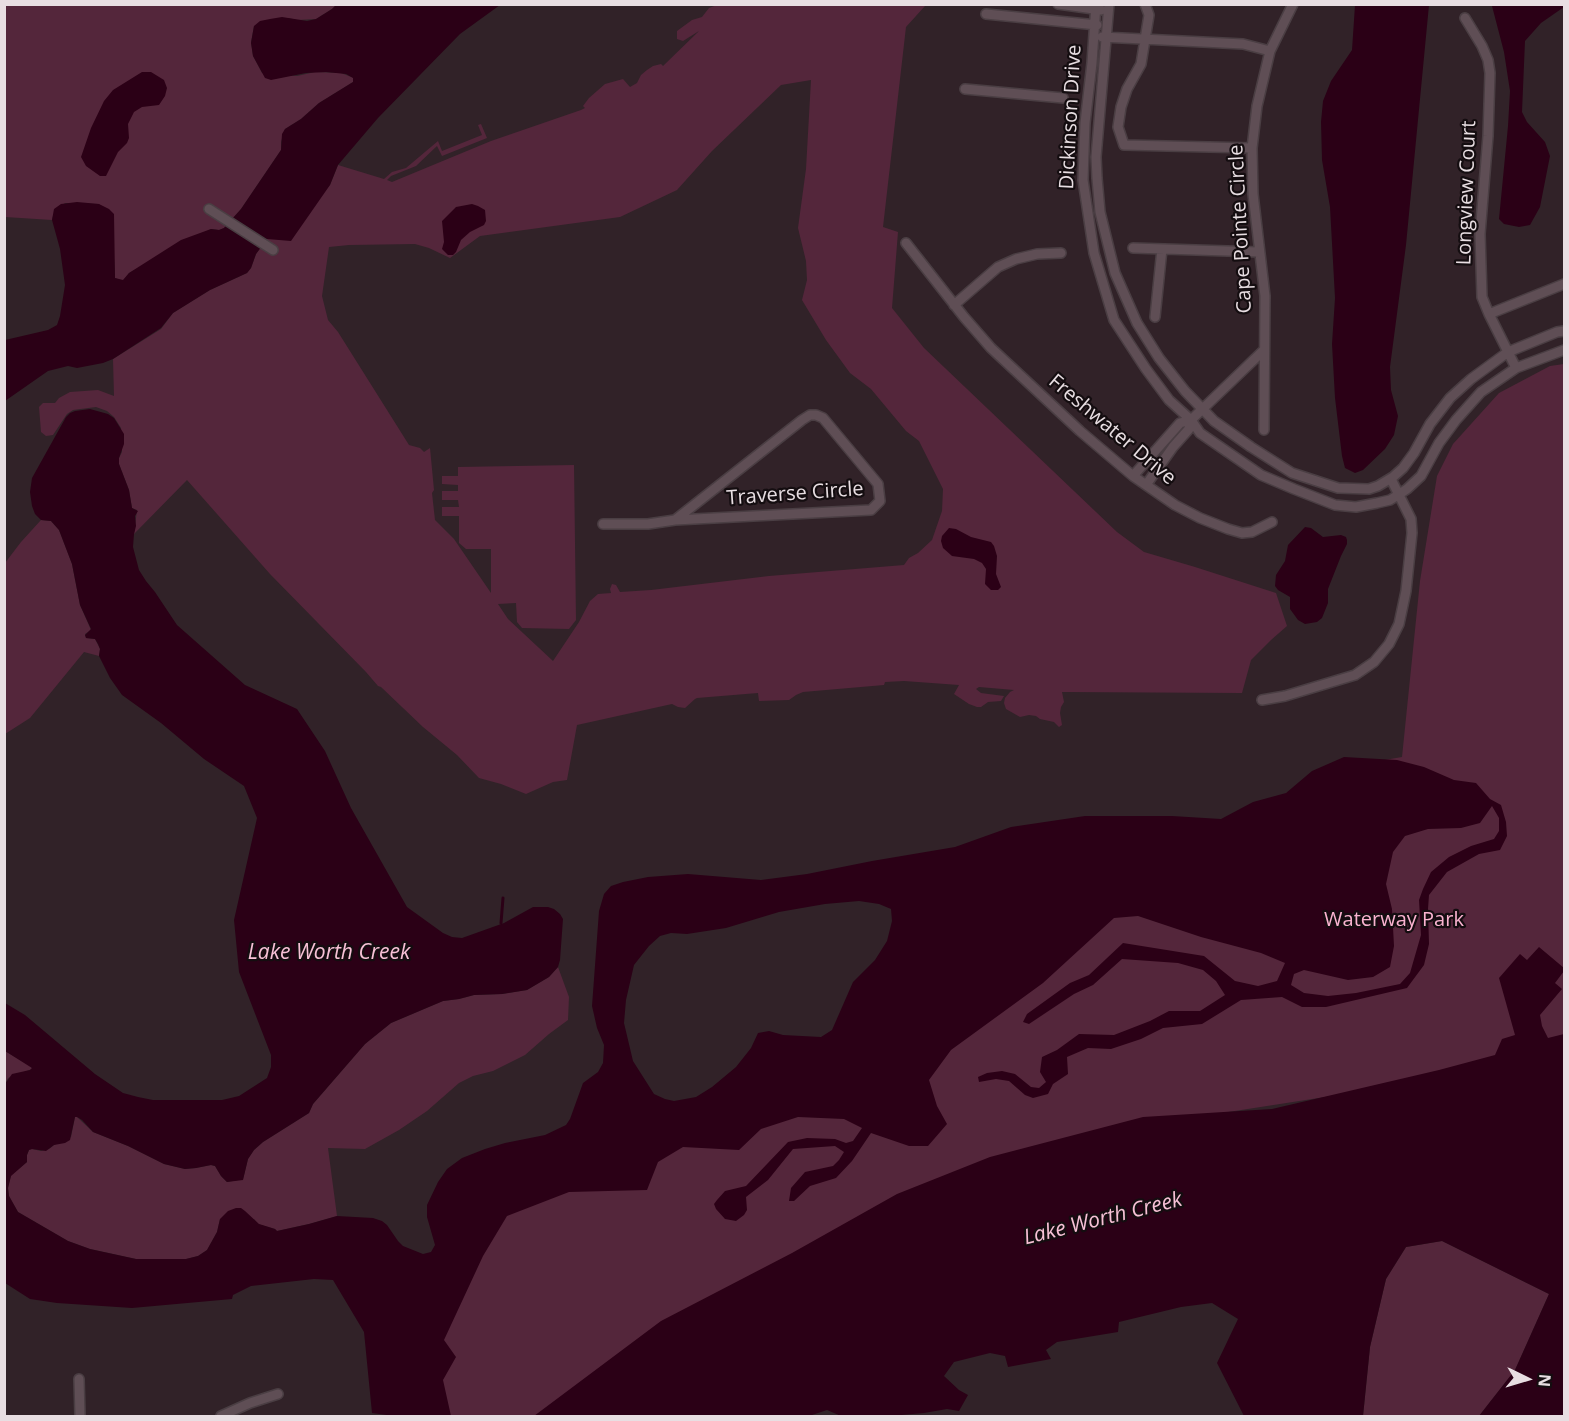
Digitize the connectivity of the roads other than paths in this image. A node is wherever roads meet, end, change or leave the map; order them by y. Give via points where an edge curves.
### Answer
1 (1058, 4) edge
2 (1145, 4) edge
3 (1293, 4) edge
4 (1096, 7) edge
5 (1109, 8) edge
6 (986, 14) dead end
7 (1465, 18) dead end
8 (1094, 24) junction
9 (1107, 32) junction
10 (1093, 36) junction
11 (1146, 39) junction
12 (1270, 51) junction
13 (965, 89) dead end
14 (1063, 98) dead end
15 (1252, 148) junction
16 (213, 211) dead end
17 (906, 243) dead end
18 (1133, 248) dead end
19 (1162, 249) junction
20 (273, 250) dead end
21 (1259, 252) junction
22 (1061, 253) dead end
23 (1564, 284) edge
24 (954, 305) junction
25 (1489, 314) junction
26 (1155, 317) dead end
27 (1564, 331) edge
28 (1264, 350) junction
29 (1564, 350) edge
30 (1508, 352) junction
31 (1516, 368) junction
32 (1203, 408) junction
33 (1191, 420) junction
34 (1264, 430) dead end
35 (1133, 477) junction
36 (1391, 479) junction
37 (1146, 485) junction
38 (1398, 495) junction
39 (675, 520) junction
40 (1272, 522) dead end
41 (603, 524) dead end
42 (1262, 700) dead end
43 (78, 1380) dead end
44 (278, 1394) dead end
45 (80, 1416) edge
46 (221, 1416) edge

1 - 4 street
2 - 11 street via 1149,15
3 - 12 street, Cape Pointe Circle
4 - 5 street
4 - 8 street, Dickinson Drive
5 - 9 street, Dickinson Drive
6 - 8 street
7 - 25 street, Longview Court via 1482,46 1490,73 1480,234 1482,297
8 - 9 street
8 - 10 street, Dickinson Drive
9 - 10 street
9 - 11 street
9 - 32 street, Dickinson Drive via 1096,178 1115,273 1137,323 1159,358
10 - 33 street, Dickinson Drive via 1083,180 1094,253 1114,320 1169,400
11 - 12 street via 1243,44
11 - 15 street via 1141,64 1126,88 1121,106 1118,127 1124,146
12 - 15 street, Cape Pointe Circle
13 - 14 street
15 - 21 street, Cape Pointe Circle
16 - 20 street
17 - 24 street, Freshwater Drive
18 - 19 street
19 - 21 street
19 - 26 street
21 - 28 street, Cape Pointe Circle via 1265,296
22 - 24 street via 1037,254 998,267
23 - 25 street
24 - 35 street, Freshwater Drive via 991,348
25 - 30 street, Longview Court
27 - 30 street
28 - 32 street
28 - 34 street, Cape Pointe Circle
29 - 31 street, Dickinson Drive
30 - 31 street, Longview Court
30 - 36 street via 1450,398 1414,453
31 - 38 street, Dickinson Drive via 1481,392 1438,443 1421,476
32 - 33 street
32 - 36 street, Dickinson Drive via 1214,421 1292,473 1338,488 1368,489
33 - 35 street via 1180,423
33 - 37 street via 1189,429
33 - 38 street, Dickinson Drive via 1200,433 1261,475 1335,505 1356,507
35 - 37 street, Freshwater Drive
36 - 38 street
37 - 40 street, Freshwater Drive via 1175,506 1235,531 1252,532
38 - 42 street via 1411,519 1413,533 1399,624 1389,644 1374,662 1355,675
39 - 39 street, Traverse Circle via 871,510 880,501 878,484 823,418 810,415
39 - 41 street, Traverse Circle
43 - 45 street
44 - 46 street

